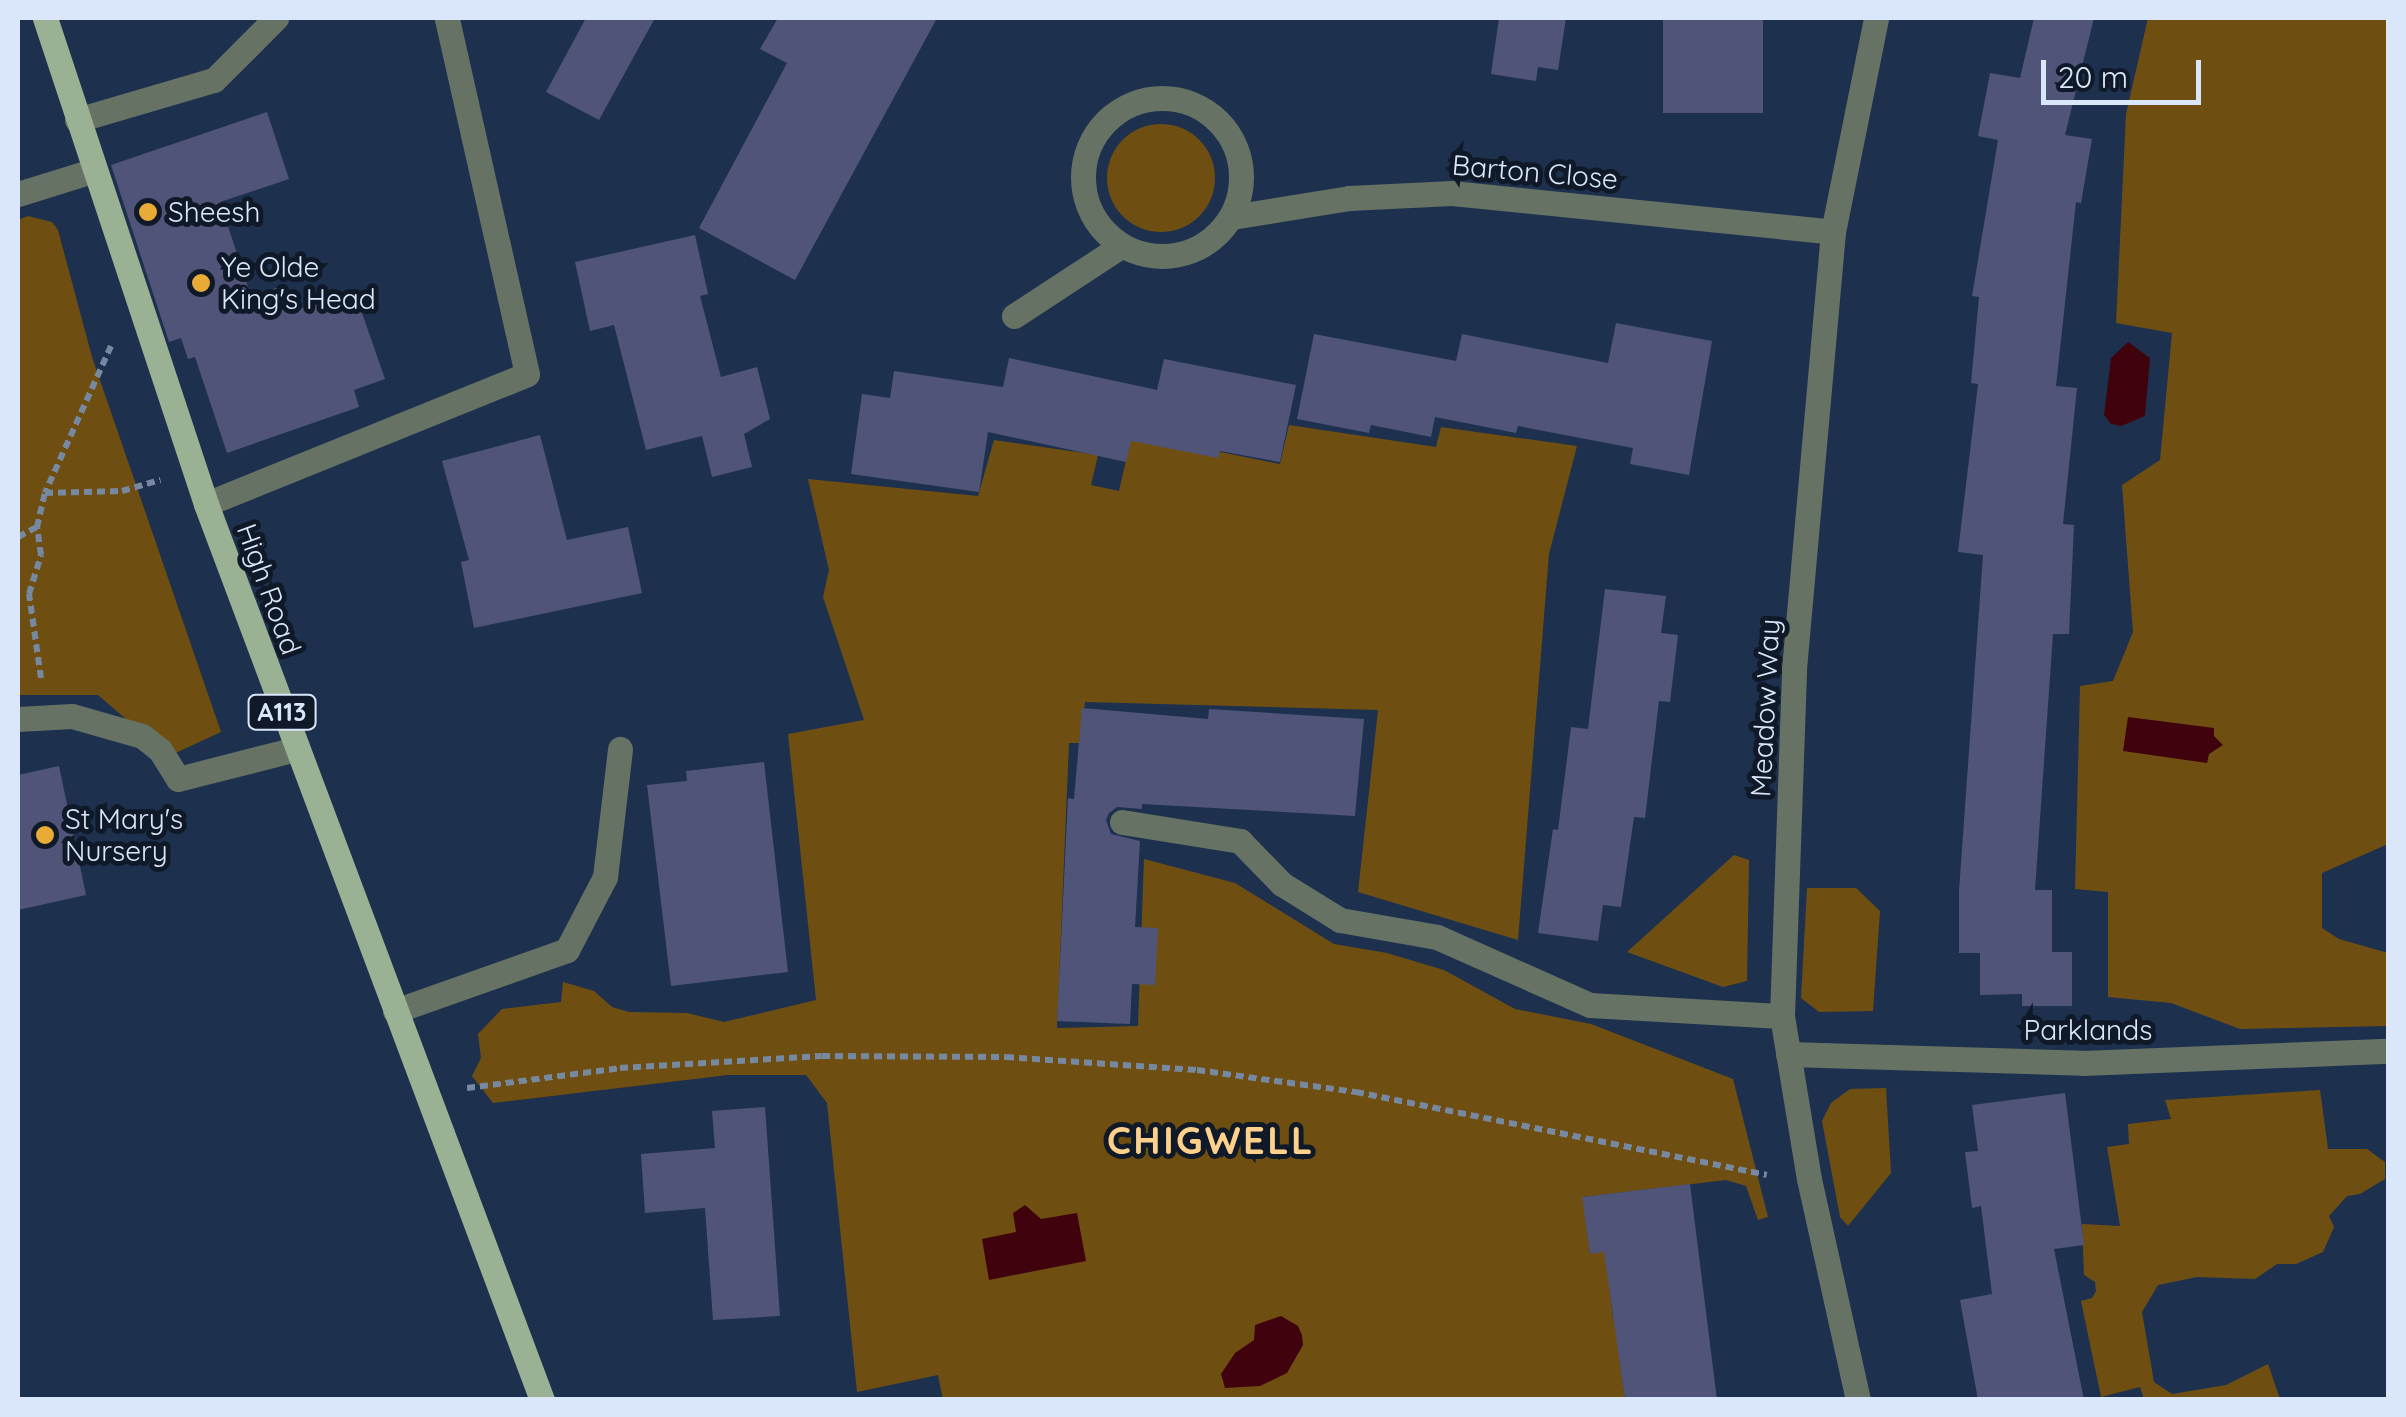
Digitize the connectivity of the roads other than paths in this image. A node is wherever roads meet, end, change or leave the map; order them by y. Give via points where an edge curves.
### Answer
1 (45, 18) edge
2 (276, 18) edge
3 (447, 18) edge
4 (1876, 18) edge
5 (78, 120) junction
6 (92, 171) junction
7 (18, 194) edge
8 (1232, 217) junction
9 (1833, 232) junction
10 (1121, 246) junction
11 (1014, 316) dead end
12 (206, 504) junction
13 (18, 720) edge
14 (296, 749) junction
15 (620, 749) dead end
16 (1122, 822) dead end
17 (395, 1010) junction
18 (1782, 1016) junction
19 (2388, 1051) edge
20 (1788, 1054) junction
21 (542, 1400) edge
22 (1858, 1400) edge

1 - 5 main road, High Road / A113
2 - 5 street via 214,80
3 - 12 street via 528,374
4 - 9 street, Meadow Way
5 - 6 main road, High Road / A113
6 - 7 street
6 - 12 main road, High Road / A113
8 - 9 street, Barton Close via 1348,198 1452,193
8 - 10 street via 1196,250 1171,257
8 - 10 street via 1242,168 1222,123 1176,99 1149,98 1102,126 1085,163 1087,204
9 - 18 street, Meadow Way via 1794,669
10 - 11 street
12 - 14 main road, High Road / A113
13 - 14 street via 72,716 142,736 178,779
14 - 17 main road, High Road / A113
15 - 17 street via 605,877 567,950
16 - 18 street via 1240,842 1282,884 1340,920 1437,937 1590,1005
17 - 21 main road, High Road / A113
18 - 20 street, Meadow Way
19 - 20 street, Parklands via 2083,1063
20 - 22 street, Meadow Way via 1808,1180

